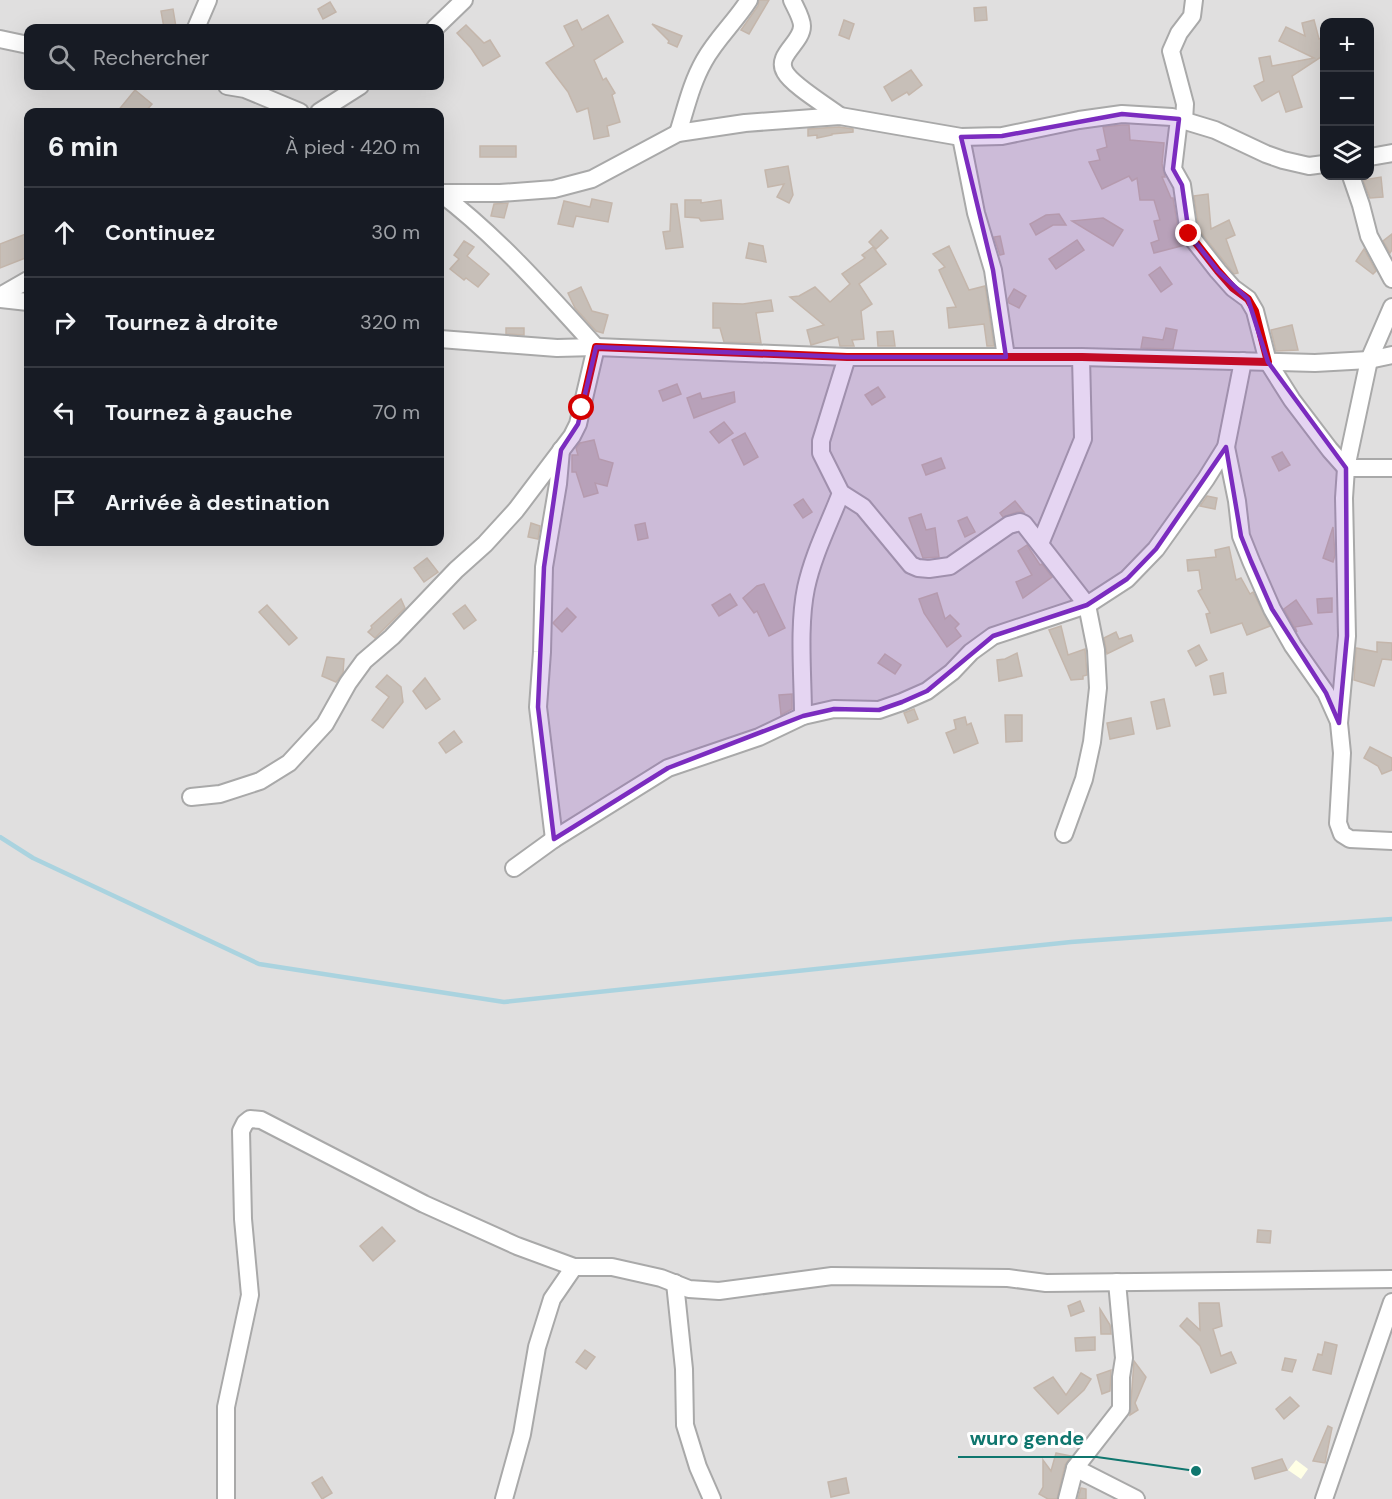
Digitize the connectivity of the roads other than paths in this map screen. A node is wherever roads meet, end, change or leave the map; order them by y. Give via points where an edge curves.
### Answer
1 (208, 0) edge
2 (464, 0) edge
3 (749, 0) edge
4 (792, 0) edge
5 (1194, 0) edge
6 (198, 24) edge
7 (439, 24) edge
8 (0, 39) edge
9 (24, 44) edge
10 (247, 90) edge
11 (354, 90) edge
12 (290, 108) edge
13 (325, 108) edge
14 (840, 116) junction
15 (1182, 120) junction
16 (678, 133) junction
17 (961, 137) junction
18 (1392, 153) edge
19 (1374, 156) edge
20 (1320, 165) edge
21 (1353, 180) edge
22 (444, 193) edge
23 (444, 196) edge
24 (1392, 279) edge
25 (24, 283) edge
26 (0, 298) edge
27 (24, 302) edge
28 (1392, 307) edge
29 (444, 339) edge
30 (596, 347) junction
31 (1392, 355) edge
32 (847, 357) junction
33 (1006, 357) junction
34 (1082, 357) junction
35 (1369, 360) junction
36 (1243, 361) junction
37 (1268, 362) junction
38 (1226, 447) junction
39 (561, 450) junction
40 (1346, 468) junction
41 (1392, 468) edge
42 (841, 493) junction
43 (1040, 544) junction
44 (1087, 604) junction
45 (804, 716) junction
46 (1339, 723) junction
47 (191, 797) dead end
48 (1064, 834) dead end
49 (554, 839) junction
50 (1392, 841) edge
51 (514, 868) dead end
52 (574, 1267) junction
53 (1392, 1279) edge
54 (1117, 1282) junction
55 (675, 1283) junction
56 (1392, 1304) edge
57 (1075, 1468) junction
58 (226, 1499) edge
59 (504, 1499) edge
60 (712, 1499) edge
61 (1067, 1499) edge
62 (1136, 1499) edge
63 (1324, 1499) edge

1 - 6 street
2 - 7 street
3 - 16 street via 705,60 684,107
4 - 14 street via 802,26 800,36 782,62 783,68 796,83
5 - 15 street via 1192,16 1171,51 1185,105
8 - 9 street
10 - 12 street
11 - 13 street
14 - 16 street
14 - 17 street
15 - 17 street via 1122,114 1002,136
15 - 20 street via 1283,160
15 - 37 street via 1173,170 1182,185 1189,234 1233,288 1248,299 1255,311
16 - 22 street via 582,182 554,189
17 - 33 street via 976,213 993,270
18 - 19 street
21 - 24 street via 1370,236
23 - 30 street via 492,237
25 - 26 street
26 - 27 street
28 - 35 street
29 - 30 street
30 - 32 street
30 - 39 street via 578,424
31 - 35 street
32 - 33 street
32 - 42 street via 821,441 821,453
33 - 34 street
34 - 36 street
34 - 43 street via 1083,439
35 - 37 street
35 - 40 street
36 - 37 street
36 - 38 street
37 - 40 street via 1292,400
38 - 44 street via 1156,549 1127,579
38 - 46 street via 1241,536 1251,561 1272,609 1326,693
39 - 47 street via 485,544 364,661 326,724 289,763 260,781 220,794
39 - 49 street via 544,567 538,708
40 - 41 street
40 - 46 street via 1347,636
42 - 43 street via 863,507 911,565 918,568 950,566 1009,525 1020,522
42 - 45 street via 806,590
43 - 44 street
44 - 45 street via 993,636 927,691 902,702 879,710 834,709
44 - 48 street via 1098,688 1084,779
45 - 49 street via 759,737 668,768
46 - 50 street via 1342,753 1338,823 1342,834 1350,839
49 - 51 street
52 - 55 street via 612,1267
52 - 58 street via 424,1204 261,1120 250,1119 241,1137 250,1295 226,1407
52 - 59 street via 552,1299 537,1347 522,1434
53 - 54 street
54 - 55 street via 832,1276 719,1291 689,1289
54 - 57 street via 1124,1358 1121,1409
55 - 60 street via 685,1425
56 - 63 street
57 - 61 street
57 - 62 street

